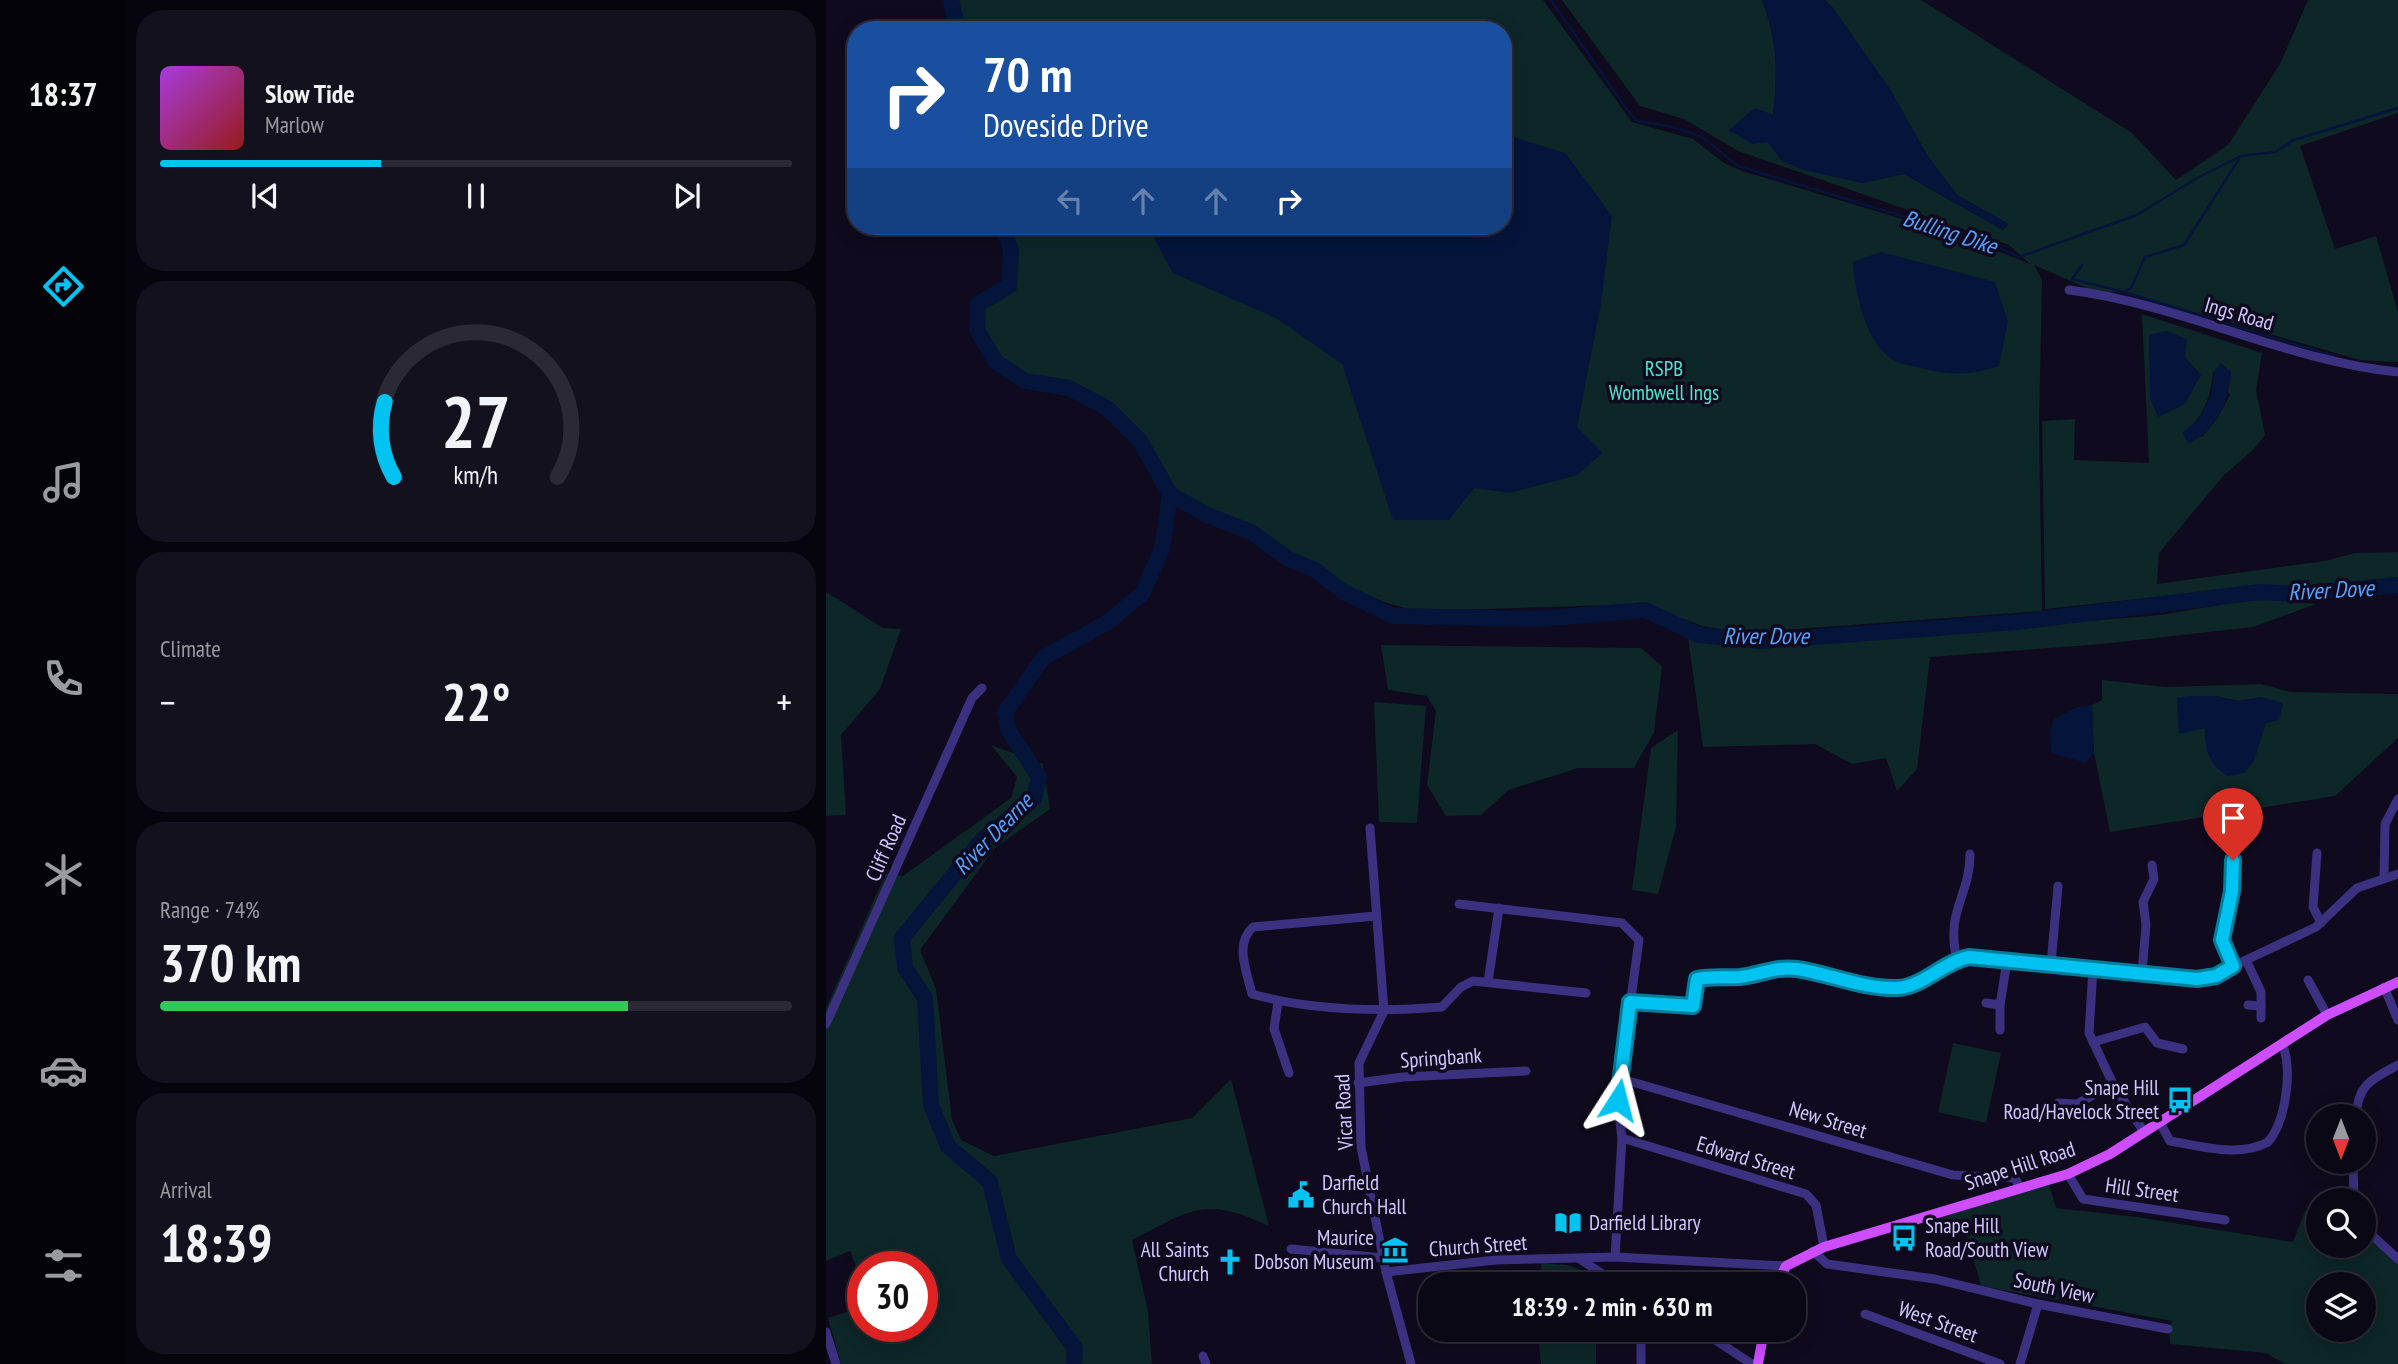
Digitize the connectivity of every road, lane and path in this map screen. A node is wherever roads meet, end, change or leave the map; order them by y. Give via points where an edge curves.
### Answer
1 (2069, 290) dead end
2 (2398, 372) edge
3 (982, 688) dead end
4 (2398, 799) edge
5 (1370, 828) dead end
6 (2317, 853) dead end
7 (1970, 855) dead end
8 (2233, 860) dead end
9 (2152, 865) dead end
10 (2398, 874) edge
11 (2384, 877) junction
12 (2058, 886) dead end
13 (1459, 904) dead end
14 (1499, 908) junction
15 (1376, 916) junction
16 (2321, 923) junction
17 (1956, 960) junction
18 (2246, 960) junction
19 (2007, 961) junction
20 (2051, 964) junction
21 (2233, 966) junction
22 (2093, 969) junction
23 (2142, 973) junction
24 (2308, 980) dead end
25 (1488, 982) junction
26 (2398, 982) edge
27 (2384, 987) junction
28 (1586, 993) dead end
29 (1278, 1002) junction
30 (1630, 1002) junction
31 (1986, 1003) dead end
32 (2000, 1005) junction
33 (2248, 1005) dead end
34 (2261, 1006) junction
35 (1384, 1011) junction
36 (2327, 1015) junction
37 (2262, 1018) dead end
38 (2398, 1020) edge
39 (826, 1024) edge
40 (2000, 1030) dead end
41 (2093, 1042) junction
42 (2282, 1044) junction
43 (2183, 1049) dead end
44 (2398, 1065) edge
45 (1526, 1071) dead end
46 (1289, 1073) dead end
47 (1622, 1079) junction
48 (1358, 1083) junction
49 (2113, 1084) junction
50 (2058, 1103) dead end
51 (2357, 1104) edge
52 (2160, 1123) junction
53 (2144, 1132) junction
54 (1622, 1138) junction
55 (2068, 1174) junction
56 (2020, 1188) junction
57 (2225, 1220) dead end
58 (2376, 1239) edge
59 (1291, 1249) dead end
60 (1819, 1249) junction
61 (1615, 1257) junction
62 (1383, 1258) junction
63 (1580, 1259) junction
64 (2398, 1259) edge
65 (1786, 1266) junction
66 (1386, 1272) junction
67 (1599, 1272) edge
68 (1783, 1272) edge
69 (2038, 1304) junction
70 (1865, 1314) dead end
71 (2168, 1329) dead end
72 (826, 1332) edge
73 (1641, 1342) edge
74 (1718, 1342) edge
75 (1762, 1342) edge
76 (836, 1364) edge
77 (1411, 1364) edge
78 (1641, 1364) edge
79 (1752, 1364) edge
80 (1758, 1364) edge
81 (2000, 1364) edge
82 (2020, 1364) edge

1 - 2 street, Ings Road via 2152,307 2356,368
3 - 39 street, Cliff Road via 972,698
4 - 11 street via 2385,824
5 - 15 street
6 - 16 street via 2313,907
7 - 17 street via 1970,873 1954,912
8 - 21 street via 2222,940
9 - 23 street via 2154,878 2143,902
10 - 11 street
11 - 16 street via 2357,888
12 - 20 street
13 - 14 street
14 - 25 street
14 - 30 street via 1622,923 1639,940
15 - 29 street via 1253,927 1242,946 1252,995
15 - 35 street
16 - 18 street
17 - 19 street
17 - 30 street via 1915,985 1900,988 1772,968 1750,976 1697,979 1693,1006
18 - 21 street
18 - 34 street via 2261,992
19 - 20 street
19 - 32 street
20 - 22 street
21 - 23 street via 2208,978
22 - 23 street
22 - 41 street via 2089,1033
24 - 36 street
25 - 28 street
25 - 35 street via 1473,981 1461,987 1442,1007
26 - 27 main road, Snape Hill Road
27 - 36 main road, Snape Hill Road
27 - 38 street
29 - 35 street
29 - 46 street via 1274,1028
30 - 47 street
31 - 32 street
32 - 40 street
33 - 34 street
34 - 37 street
35 - 48 street, Vicar Road via 1359,1063
36 - 42 main road, Snape Hill Road
41 - 43 street via 2146,1027 2157,1043
41 - 49 street
42 - 52 main road, Snape Hill Road
42 - 52 street via 2288,1057 2283,1104 2273,1136 2260,1146 2239,1150 2170,1140
44 - 51 street via 2370,1080
45 - 48 street, Springbank
47 - 54 street via 1618,1100
47 - 56 street, New Street via 1953,1175 2015,1178
48 - 62 street, Vicar Road via 1361,1147
49 - 50 street via 2077,1104
49 - 53 street
52 - 53 main road, Snape Hill Road
53 - 55 main road, Snape Hill Road
54 - 60 street, Edward Street via 1806,1195 1816,1205
54 - 61 street
55 - 56 main road, Snape Hill Road
55 - 57 street, Hill Street via 2084,1199
56 - 60 main road, Snape Hill Road
58 - 64 street
59 - 62 street
60 - 65 main road, Snape Hill Road
60 - 69 street, South View via 1827,1264 1935,1279
61 - 63 street, Church Street
61 - 65 street
62 - 66 street, Vicar Road
63 - 66 street, Church Street via 1496,1260
63 - 67 street
65 - 68 main road
66 - 77 street, Vicar Road
69 - 71 street, South View
69 - 82 street
70 - 81 street, West Street
72 - 76 street
73 - 78 street
74 - 79 street
75 - 80 main road

